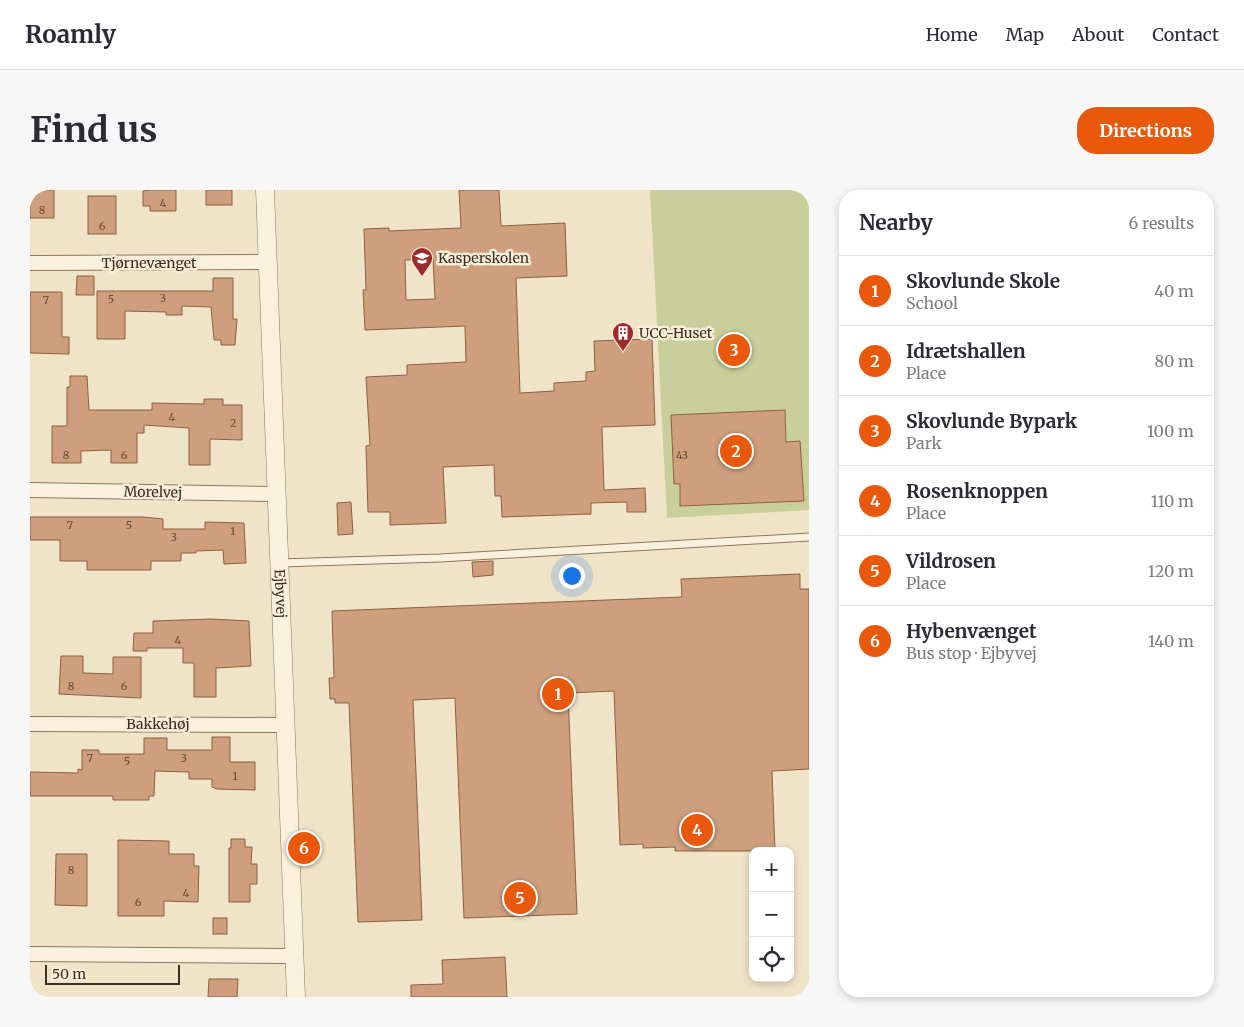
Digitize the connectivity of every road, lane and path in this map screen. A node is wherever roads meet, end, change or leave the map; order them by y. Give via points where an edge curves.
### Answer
1 (266, 190) edge
2 (268, 262) junction
3 (30, 263) edge
4 (30, 490) edge
5 (277, 494) junction
6 (809, 537) edge
7 (280, 563) junction
8 (30, 724) edge
9 (286, 725) junction
10 (30, 954) edge
11 (295, 956) junction
12 (296, 997) edge

1 - 2 street, Ejbyvej
2 - 3 street, Tjørnevænget
2 - 5 street, Ejbyvej
4 - 5 street, Morelvej
5 - 7 street, Ejbyvej
6 - 7 lane via 440,558
7 - 9 street, Ejbyvej
8 - 9 street, Bakkehøj
9 - 11 street, Ejbyvej
10 - 11 street
11 - 12 street, Ejbyvej

